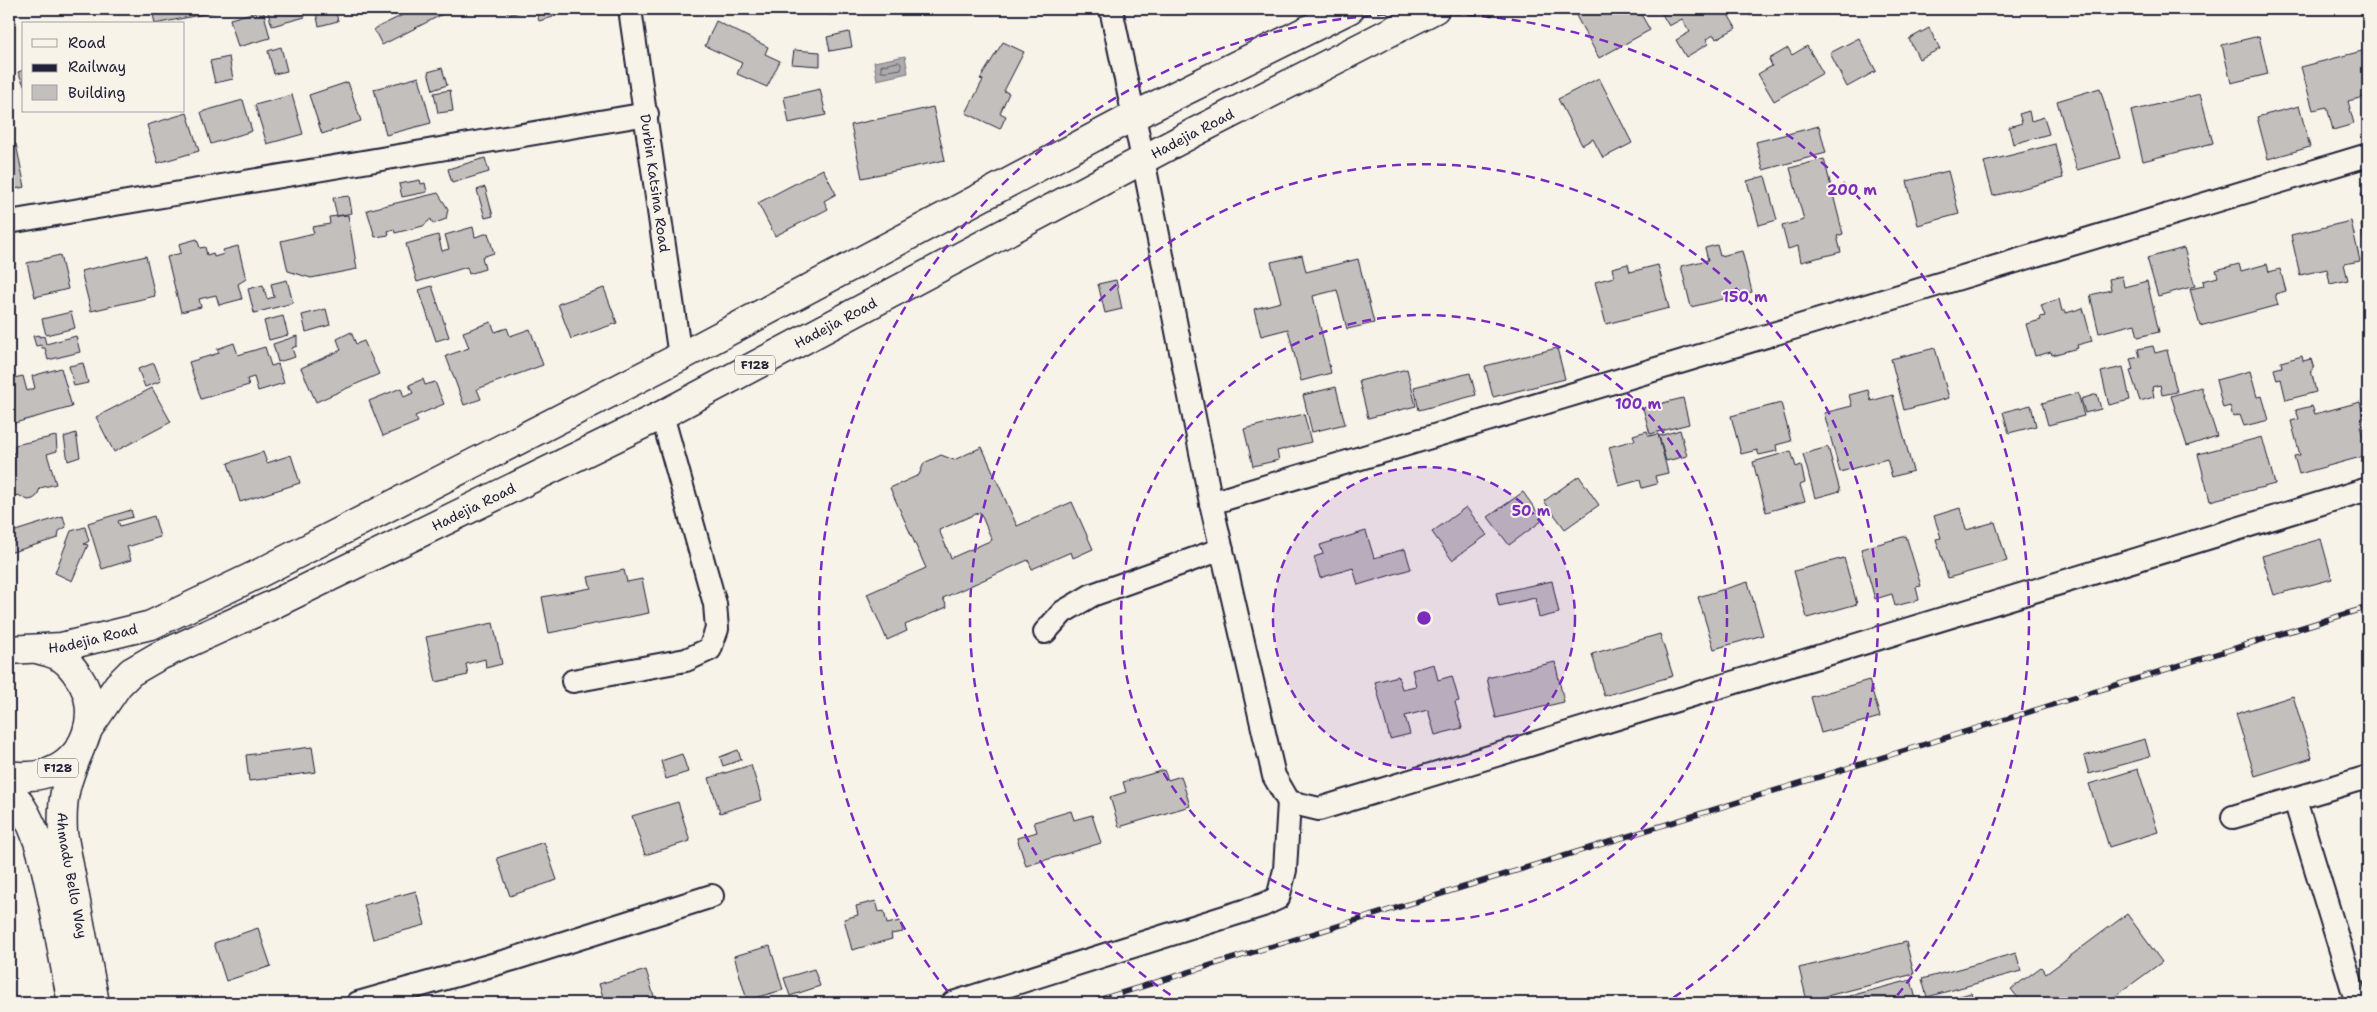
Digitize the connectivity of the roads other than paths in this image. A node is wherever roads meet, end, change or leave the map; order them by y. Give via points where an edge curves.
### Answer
1 (630, 9) edge
2 (1111, 9) edge
3 (1350, 9) edge
4 (1435, 9) edge
5 (646, 114) junction
6 (1134, 116) junction
7 (2368, 155) edge
8 (1143, 160) junction
9 (9, 222) edge
10 (680, 357) junction
11 (662, 415) junction
12 (2368, 489) edge
13 (1211, 503) junction
14 (1222, 549) junction
15 (1045, 632) dead end
16 (36, 648) junction
17 (9, 650) edge
18 (573, 681) dead end
19 (84, 739) junction
20 (9, 775) edge
21 (2368, 777) edge
22 (9, 789) edge
23 (2295, 800) junction
24 (1289, 802) junction
25 (2233, 817) dead end
26 (712, 896) dead end
27 (2359, 979) edge
28 (72, 1003) edge
29 (95, 1003) edge
30 (358, 1003) edge
31 (953, 1003) edge
32 (2357, 1003) edge

1 - 5 street, Durbin Katsina Road
2 - 6 street
3 - 6 main road, Hadejia Road
4 - 8 main road, Hadejia Road / F128
5 - 9 street
5 - 10 street, Durbin Katsina Road
6 - 8 street
6 - 10 main road, Hadejia Road
7 - 13 street
8 - 11 main road, Hadejia Road / F128
8 - 13 street
10 - 16 main road, Hadejia Road via 254,576 151,625 61,647
11 - 18 street via 715,604 717,630 710,649 686,660
11 - 19 main road, Hadejia Road / F128 via 270,606 156,657 118,685
12 - 24 street via 1319,809
13 - 14 street
14 - 15 street via 1092,595 1064,612
14 - 24 street via 1274,776
16 - 17 main road, Hadejia Road
16 - 19 main road via 57,655 74,668 86,687 91,708
19 - 20 main road, F128 via 66,764 48,773 29,777
19 - 29 main road, Ahmadu Bello Way via 65,784 62,810 63,833
21 - 23 street
22 - 28 main road, Ahmadu Bello Way via 34,828 45,863
23 - 25 street
23 - 27 street
24 - 31 street via 1285,870 1278,898
26 - 30 street via 513,959
27 - 32 street

